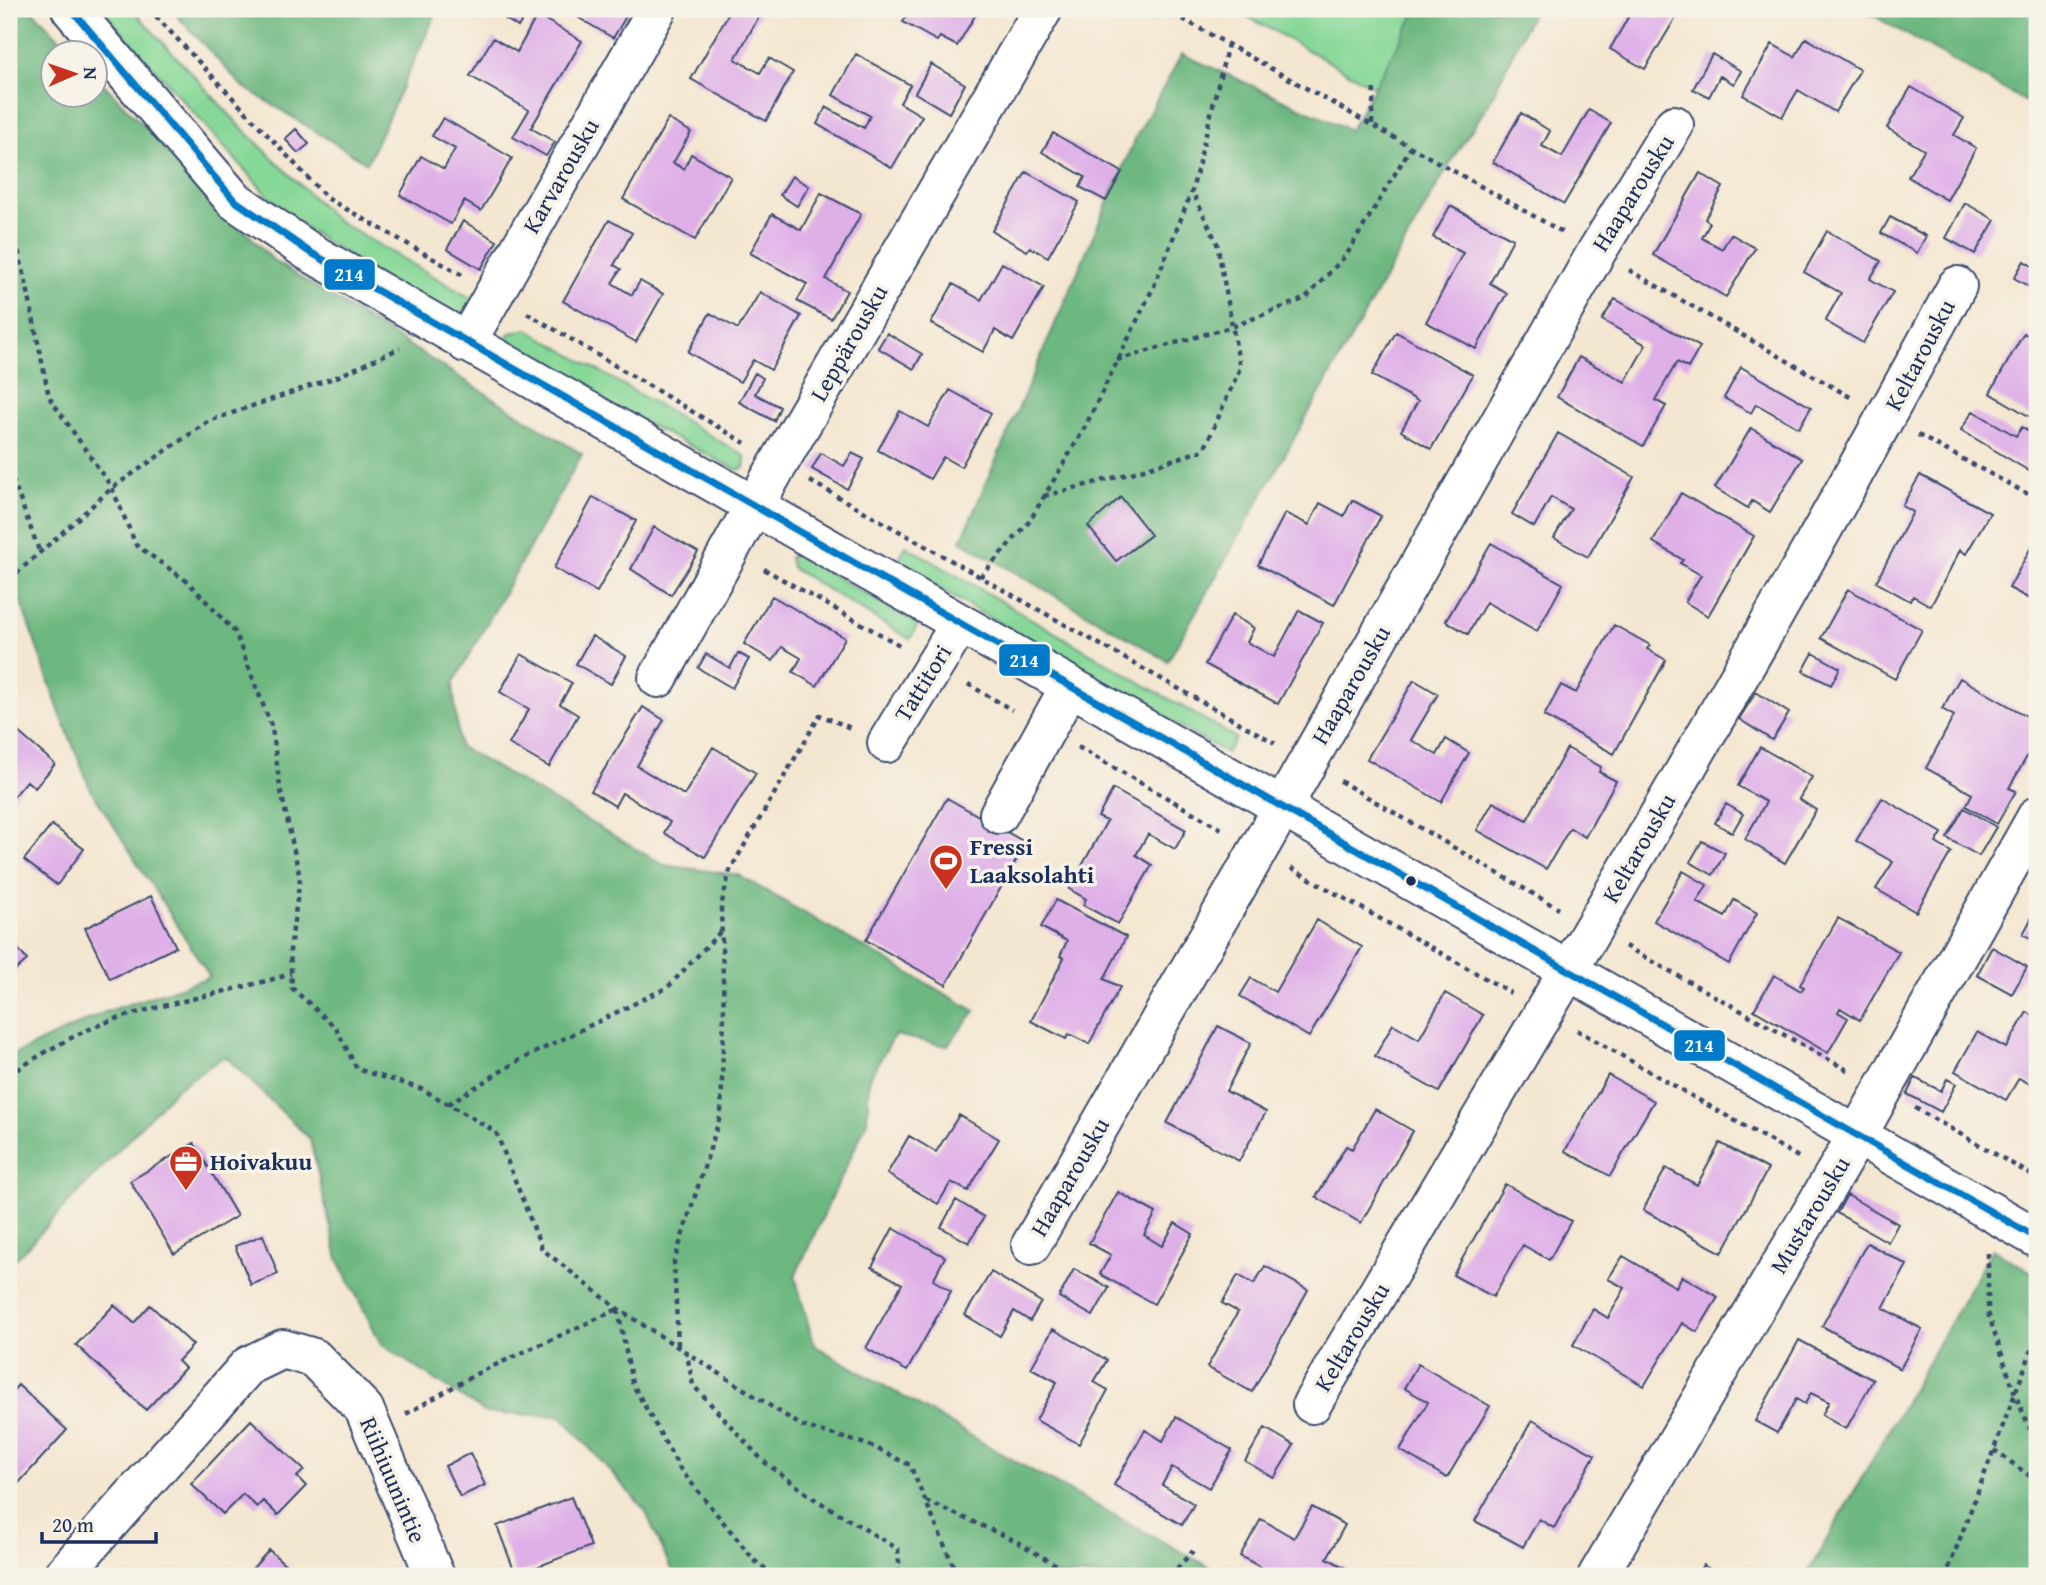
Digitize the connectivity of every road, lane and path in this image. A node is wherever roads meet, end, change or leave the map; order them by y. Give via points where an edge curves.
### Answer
1 (71, 9) edge
2 (149, 9) edge
3 (657, 9) edge
4 (1043, 9) edge
5 (1228, 44) dead end
6 (1374, 87) dead end
7 (1372, 125) dead end
8 (1674, 125) dead end
9 (1411, 147) dead end
10 (1192, 191) junction
11 (9, 212) edge
12 (1957, 286) dead end
13 (495, 294) junction
14 (1234, 326) junction
15 (454, 336) junction
16 (1118, 360) junction
17 (780, 463) junction
18 (9, 470) edge
19 (112, 488) junction
20 (1044, 496) junction
21 (754, 506) junction
22 (40, 553) junction
23 (980, 577) junction
24 (9, 580) edge
25 (960, 624) junction
26 (658, 678) dead end
27 (1070, 686) junction
28 (887, 743) joint
29 (1307, 762) junction
30 (1283, 806) junction
31 (999, 814) dead end
32 (2037, 816) edge
33 (1593, 928) junction
34 (722, 930) junction
35 (1569, 969) junction
36 (291, 974) junction
37 (9, 1075) edge
38 (1882, 1090) junction
39 (448, 1104) junction
40 (1858, 1134) junction
41 (2037, 1178) edge
42 (1987, 1210) junction
43 (2037, 1238) edge
44 (1031, 1245) dead end
45 (618, 1309) junction
46 (2037, 1336) edge
47 (678, 1346) junction
48 (686, 1350) junction
49 (2015, 1394) junction
50 (1312, 1404) dead end
51 (374, 1433) junction
52 (2037, 1445) edge
53 (1994, 1450) junction
54 (2037, 1481) edge
55 (925, 1500) junction
56 (1193, 1551) dead end
57 (1598, 1575) edge
58 (62, 1576) edge
59 (435, 1576) edge
60 (775, 1576) edge
61 (900, 1576) edge
62 (963, 1576) edge
63 (1075, 1576) edge
64 (1170, 1576) edge
65 (1942, 1576) edge

1 - 15 street via 234,200 308,251
2 - 13 path via 327,198
3 - 13 street, Karvarousku
4 - 17 street, Leppärousku
5 - 10 path
6 - 7 path
8 - 29 street, Haaparousku via 1597,251
9 - 14 path via 1347,254 1306,298
10 - 14 path via 1217,243
10 - 16 path
11 - 19 path via 49,397
12 - 33 street, Keltarousku
13 - 15 street, Karvarousku
13 - 17 path
14 - 16 path
14 - 20 path via 1240,368 1204,450
15 - 19 path via 209,421
15 - 21 street
16 - 20 path
17 - 21 street, Leppärousku
17 - 23 path
18 - 22 path
19 - 22 path
19 - 36 path via 136,545 188,582 235,632 272,728 279,788 300,878
20 - 23 path via 1029,522
21 - 25 street
21 - 26 street, Leppärousku
22 - 24 path
23 - 29 path
25 - 27 street
25 - 28 street, Tattitori
27 - 30 street
27 - 31 street
28 - 34 path via 820,715 730,870
29 - 30 street, Haaparousku
29 - 33 path
30 - 35 street
30 - 44 street, Haaparousku
32 - 38 street, Mustarousku
33 - 35 street, Keltarousku
33 - 38 path
34 - 39 path via 668,987 516,1062
34 - 47 path via 721,1114 674,1262
35 - 40 street
35 - 50 street, Keltarousku
36 - 37 path via 116,1018
36 - 39 path via 292,988 336,1028 357,1069 422,1089
38 - 40 street, Mustarousku
38 - 41 path
39 - 45 path via 496,1132 542,1249
40 - 42 street
40 - 57 street, Mustarousku
42 - 43 street
42 - 49 path via 1988,1313
45 - 47 path
45 - 51 path via 478,1373
45 - 60 path via 632,1383 680,1469 755,1561
46 - 49 path
47 - 48 path
48 - 55 path via 802,1426 869,1446 910,1465
48 - 61 path via 692,1385 763,1461 813,1498 898,1549
49 - 52 path
49 - 53 path
51 - 58 street, Riihiuunintie via 364,1409 314,1358 283,1349 248,1366
51 - 59 street, Riihiuunintie
53 - 54 path
53 - 65 path
55 - 62 path via 956,1572
55 - 63 path via 1014,1540
56 - 64 path

